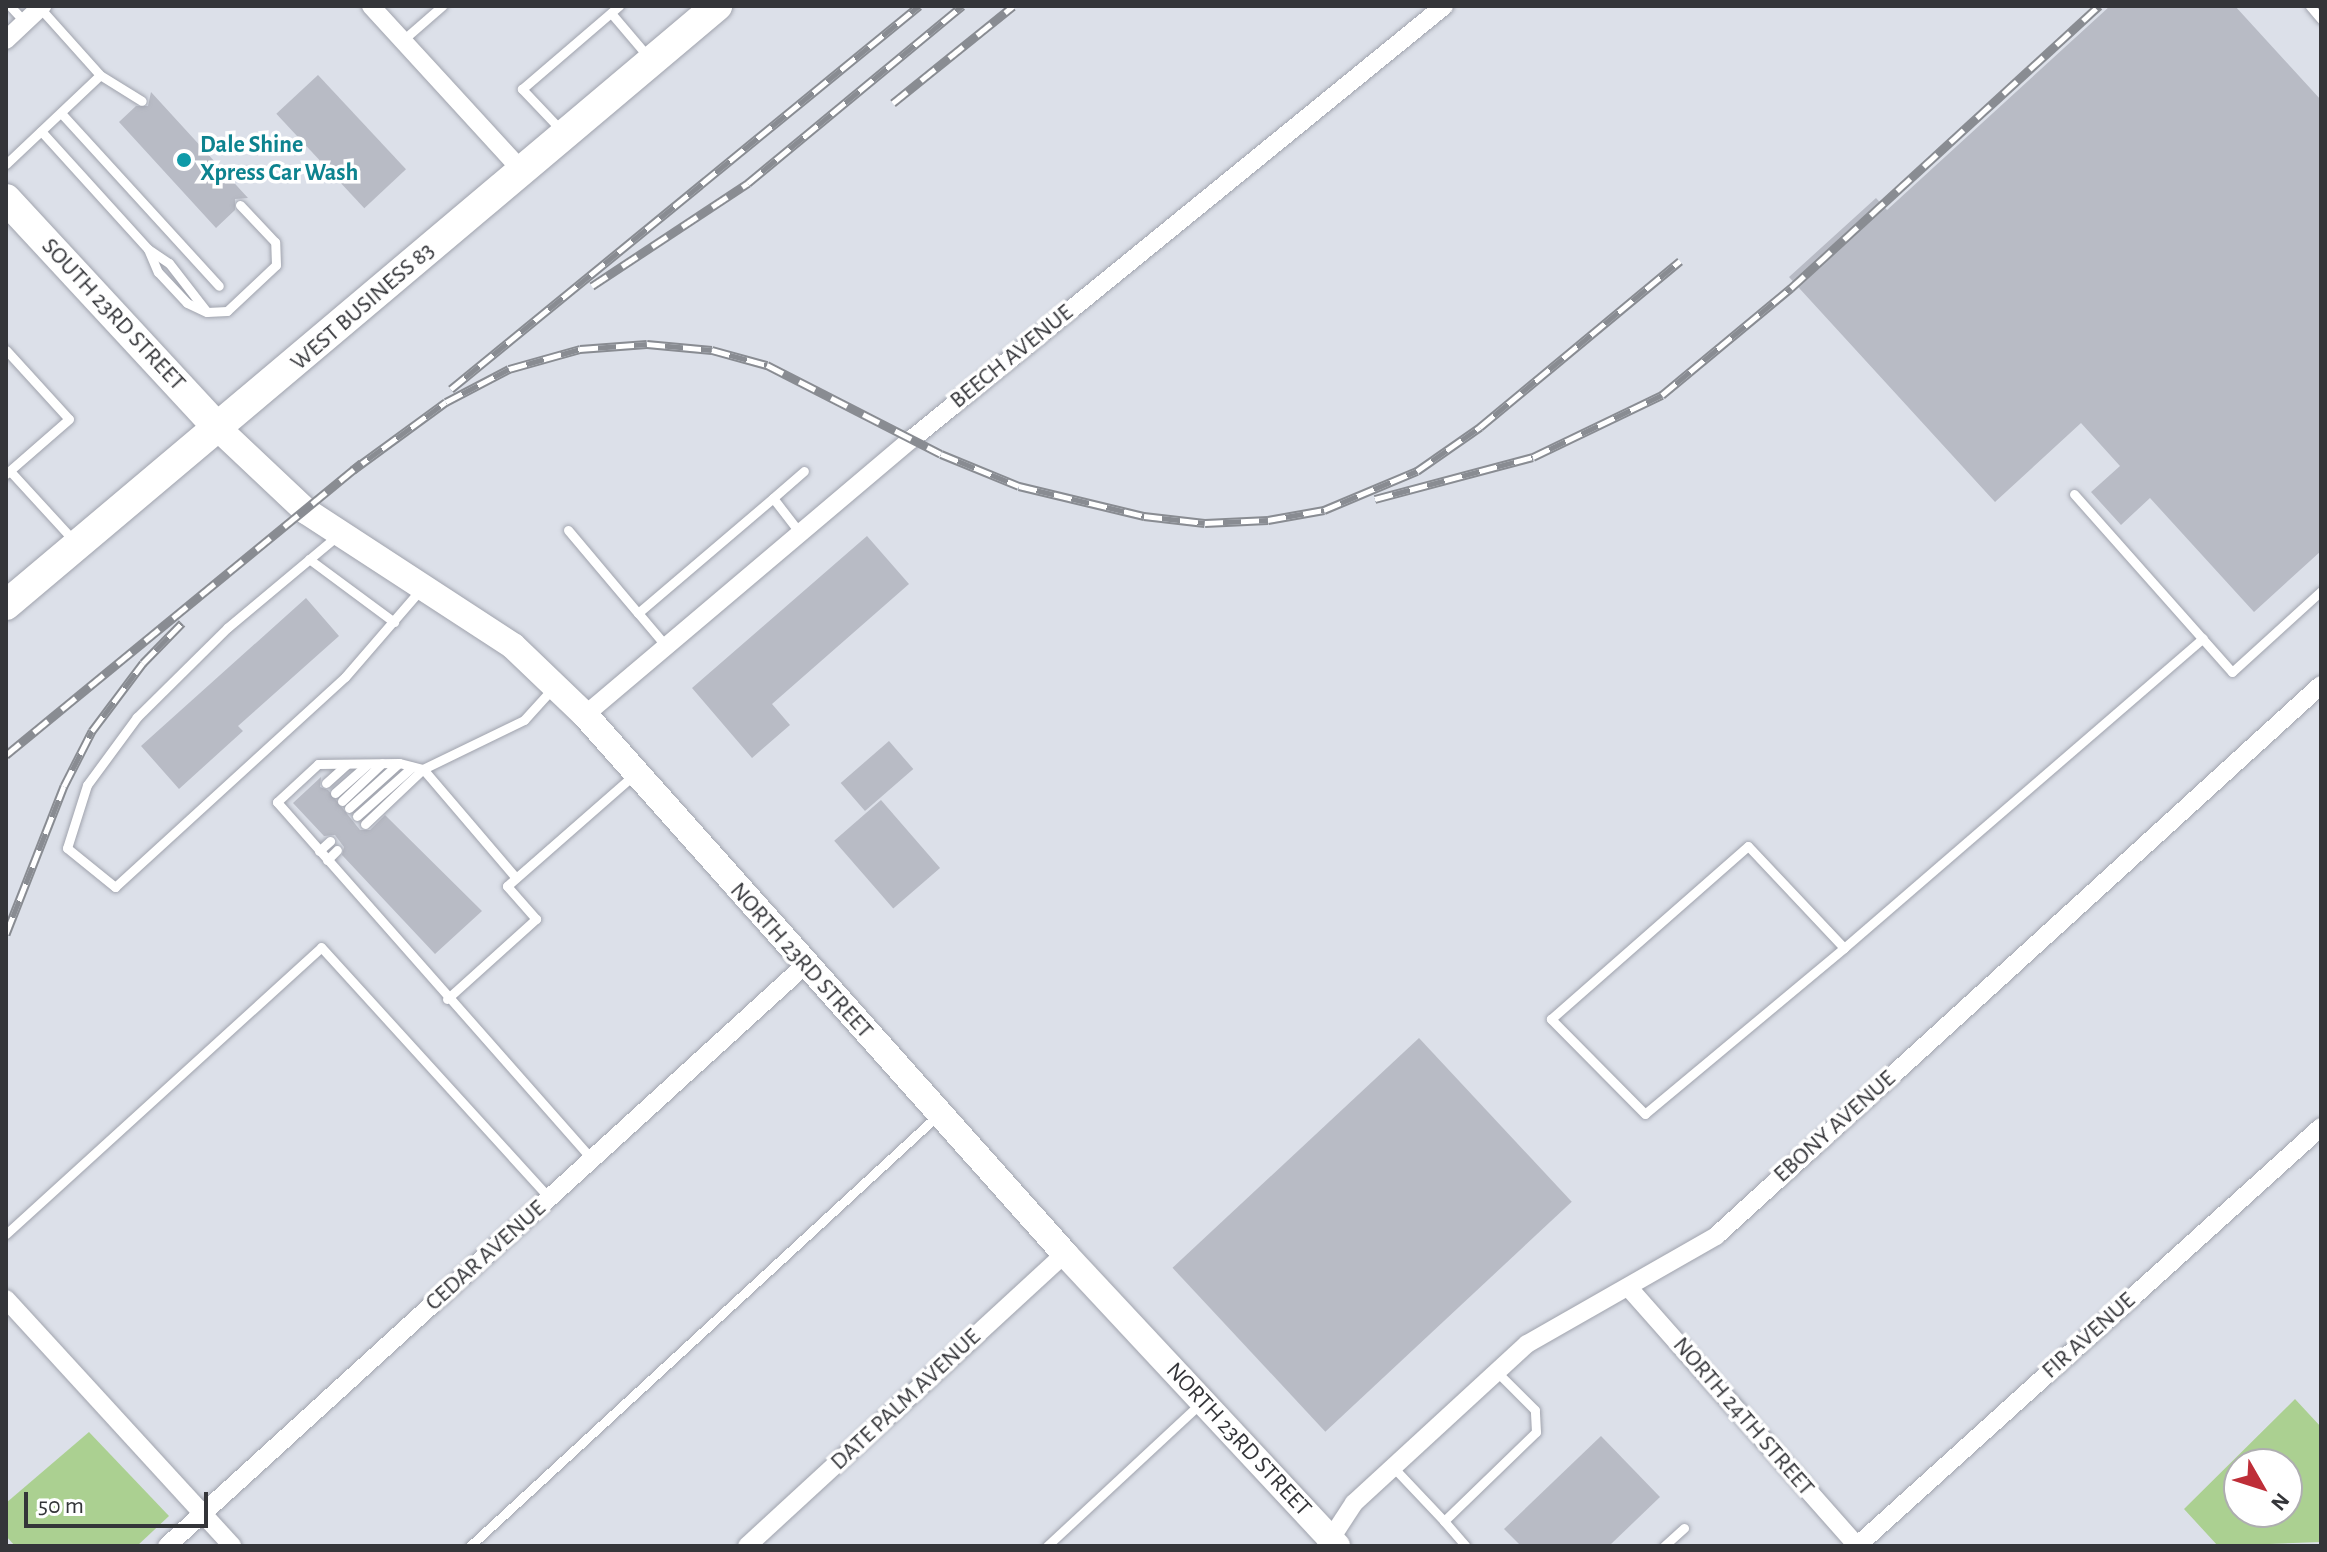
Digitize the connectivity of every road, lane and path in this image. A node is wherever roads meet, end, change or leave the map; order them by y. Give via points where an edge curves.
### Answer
1 (10, 6) edge
2 (371, 6) edge
3 (442, 6) edge
4 (1444, 6) edge
5 (2310, 6) edge
6 (41, 7) edge
7 (615, 9) edge
8 (703, 13) edge
9 (2321, 19) edge
10 (25, 22) junction
11 (6, 40) edge
12 (403, 40) junction
13 (652, 60) junction
14 (100, 75) junction
15 (142, 101) dead end
16 (61, 113) junction
17 (41, 131) junction
18 (565, 134) junction
19 (6, 164) edge
20 (522, 171) junction
21 (6, 199) edge
22 (240, 205) dead end
23 (219, 286) dead end
24 (6, 350) edge
25 (220, 430) junction
26 (804, 471) dead end
27 (8, 473) edge
28 (2074, 494) dead end
29 (773, 498) junction
30 (568, 530) dead end
31 (800, 533) junction
32 (339, 534) junction
33 (78, 546) junction
34 (309, 559) junction
35 (421, 589) junction
36 (2321, 591) edge
37 (6, 605) edge
38 (638, 613) junction
39 (394, 622) junction
40 (2203, 638) junction
41 (666, 646) junction
42 (2321, 685) edge
43 (555, 686) junction
44 (585, 715) junction
45 (382, 763) junction
46 (399, 763) junction
47 (347, 764) junction
48 (368, 764) junction
49 (412, 767) junction
50 (423, 769) junction
51 (636, 773) junction
52 (326, 783) dead end
53 (342, 801) junction
54 (299, 809) dead end
55 (357, 816) dead end
56 (290, 817) junction
57 (307, 818) dead end
58 (365, 824) dead end
59 (297, 826) junction
60 (318, 830) dead end
61 (308, 838) junction
62 (330, 841) dead end
63 (337, 850) dead end
64 (319, 851) junction
65 (327, 860) junction
66 (516, 878) junction
67 (1844, 948) junction
68 (804, 966) junction
69 (447, 999) junction
70 (938, 1115) junction
71 (2321, 1127) edge
72 (592, 1159) junction
73 (549, 1198) junction
74 (6, 1234) edge
75 (1065, 1254) junction
76 (1629, 1288) junction
77 (6, 1299) edge
78 (1497, 1372) junction
79 (1203, 1402) junction
80 (1393, 1467) junction
81 (203, 1513) junction
82 (1444, 1521) junction
83 (1684, 1528) dead end
84 (1331, 1543) edge
85 (167, 1546) edge
86 (232, 1546) edge
87 (470, 1546) edge
88 (747, 1546) edge
89 (1047, 1546) edge
90 (1466, 1546) edge
91 (1664, 1546) edge
92 (1857, 1546) edge

1 - 10 lane
2 - 12 street
3 - 12 lane
4 - 31 street, BEECH AVENUE
5 - 9 lane
6 - 10 street
6 - 14 lane
7 - 13 lane
7 - 18 lane via 522,89
8 - 13 main road, WEST BUSINESS 83
10 - 11 street
12 - 20 street
13 - 18 main road, WEST BUSINESS 83
14 - 15 lane
14 - 16 lane
16 - 17 lane
16 - 23 lane
17 - 19 lane
17 - 22 lane via 148,249 169,263 207,312 227,311 276,265 275,242
18 - 20 main road, WEST BUSINESS 83
20 - 25 main road, WEST BUSINESS 83
21 - 25 main road, SOUTH 23RD STREET
24 - 27 lane via 69,419
25 - 32 main road, NORTH 23RD STREET via 306,511
25 - 33 main road, WEST BUSINESS 83
26 - 29 lane
27 - 33 lane
28 - 40 lane
29 - 31 lane
29 - 38 lane
30 - 38 lane
31 - 41 street, BEECH AVENUE
32 - 34 lane
32 - 35 main road, NORTH 23RD STREET
33 - 37 main road, WEST BUSINESS 83
34 - 39 lane
34 - 39 lane via 227,628 137,717 87,785 67,848 115,887 345,677
35 - 39 lane
35 - 43 main road, NORTH 23RD STREET via 513,646
36 - 40 lane via 2232,672
38 - 41 lane
40 - 67 lane
41 - 44 street, BEECH AVENUE
42 - 76 street, EBONY AVENUE via 1716,1236
43 - 44 main road, NORTH 23RD STREET
43 - 50 lane via 524,720
44 - 51 main road, NORTH 23RD STREET
45 - 46 lane
45 - 48 lane
45 - 53 lane
46 - 49 lane
46 - 53 lane
47 - 48 lane
47 - 52 lane
47 - 56 lane via 318,764 297,783 277,802
48 - 53 lane
49 - 50 lane
49 - 55 lane
50 - 58 lane
50 - 66 lane
51 - 66 lane
51 - 68 main road, NORTH 23RD STREET
54 - 56 lane
56 - 59 lane
57 - 59 lane
59 - 61 lane
60 - 61 lane
61 - 64 lane
62 - 64 lane
63 - 65 lane
64 - 65 lane
65 - 69 lane
66 - 69 lane via 507,886 536,919
67 - 67 lane via 1748,846 1551,1019 1645,1114
68 - 70 main road, NORTH 23RD STREET
68 - 72 street, CEDAR AVENUE
69 - 72 lane
70 - 75 main road, NORTH 23RD STREET
70 - 87 lane
71 - 92 street, FIR AVENUE
72 - 73 street, CEDAR AVENUE
73 - 74 lane via 321,947
73 - 81 street, CEDAR AVENUE
75 - 79 main road, NORTH 23RD STREET
75 - 88 street, DATE PALM AVENUE
76 - 78 street, EBONY AVENUE via 1527,1344
76 - 92 street, NORTH 24TH STREET
77 - 81 street
78 - 80 street, EBONY AVENUE
78 - 82 lane via 1535,1410 1536,1432
79 - 84 main road, NORTH 23RD STREET
79 - 89 lane
80 - 82 lane
80 - 84 street, EBONY AVENUE via 1354,1503
81 - 85 street, CEDAR AVENUE
81 - 86 street
82 - 90 lane
83 - 91 lane

